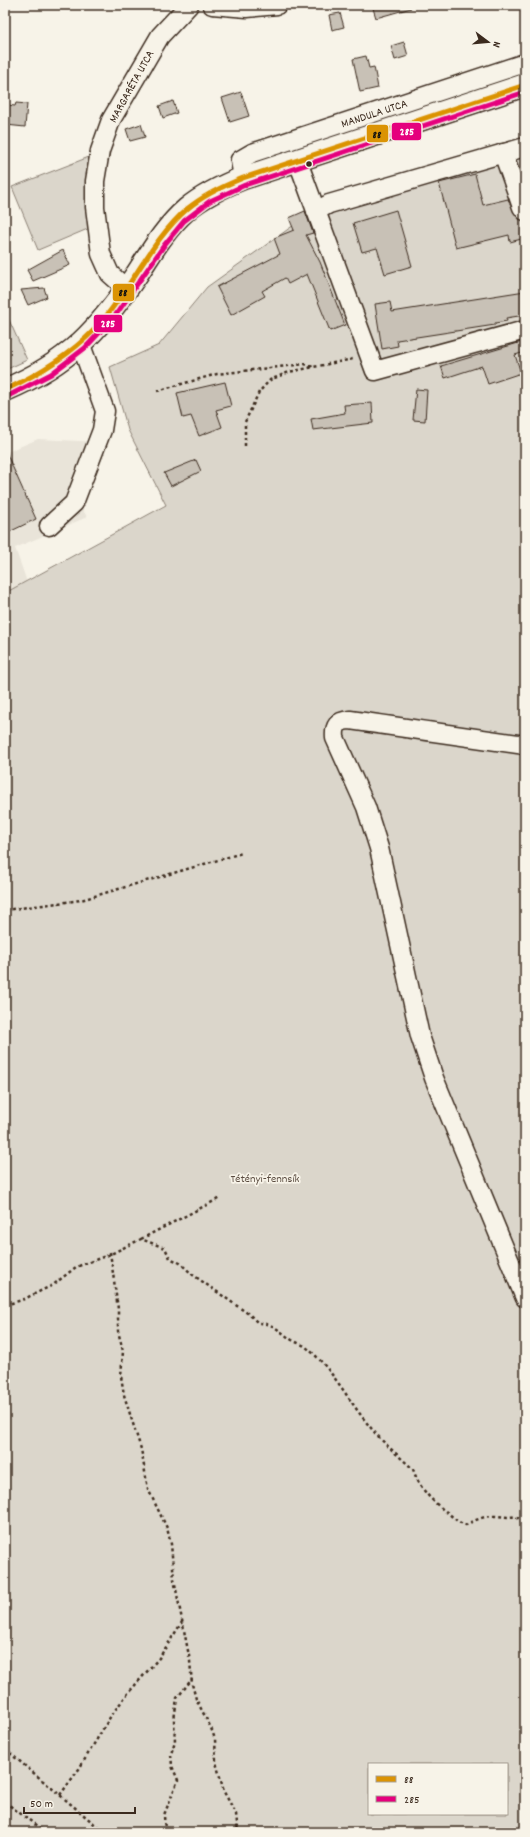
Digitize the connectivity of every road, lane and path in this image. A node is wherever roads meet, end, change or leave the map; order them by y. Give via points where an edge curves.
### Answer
1 (189, 5) edge
2 (212, 5) edge
3 (277, 5) edge
4 (525, 63) edge
5 (525, 85) edge
6 (525, 147) edge
7 (503, 153) junction
8 (297, 159) junction
9 (242, 178) junction
10 (316, 211) junction
11 (525, 211) edge
12 (127, 289) junction
13 (525, 330) edge
14 (81, 345) junction
15 (370, 357) junction
16 (314, 367) junction
17 (5, 390) edge
18 (157, 391) dead end
19 (245, 446) dead end
20 (49, 526) dead end
21 (525, 745) edge
22 (242, 853) dead end
23 (5, 910) edge
24 (220, 1198) dead end
25 (141, 1239) junction
26 (110, 1253) junction
27 (525, 1298) edge
28 (5, 1305) edge
29 (525, 1525) edge
30 (182, 1621) junction
31 (192, 1678) junction
32 (5, 1748) edge
33 (60, 1795) junction
34 (5, 1802) edge
35 (45, 1832) edge
36 (104, 1832) edge
37 (165, 1832) edge
38 (238, 1832) edge

1 - 12 street, MARGARÉTA UTCA via 160,36 111,120 100,151 95,181 95,207 101,254 110,274
2 - 3 street via 247,8
4 - 9 street, MANDULA UTCA via 252,153 240,160
5 - 8 main road
6 - 7 street
7 - 10 street via 328,204
7 - 11 street
8 - 9 main road
8 - 10 street
9 - 12 main road via 214,191 187,209 160,240
10 - 15 street
12 - 14 main road
13 - 15 street via 375,371
14 - 17 main road via 50,367
14 - 20 street via 105,411 102,430 74,503
15 - 16 path
16 - 18 path via 305,364 217,374
16 - 19 path via 289,372 270,380 259,392 245,422
21 - 27 street via 350,720 342,720 334,729 335,738 366,807 379,848 420,1036 427,1057
22 - 23 path via 81,900
24 - 25 path
25 - 26 path
25 - 29 path via 165,1248 170,1258 258,1323 276,1327 315,1355 372,1429 412,1469 427,1495 453,1519 466,1524 484,1517 516,1516
26 - 28 path via 76,1267 53,1285
26 - 30 path via 118,1309 118,1332 123,1351 121,1376 124,1395 140,1449 148,1489 167,1528
30 - 31 path
30 - 33 path via 159,1658 112,1714 80,1769
31 - 37 path via 177,1698 172,1766 178,1780 164,1815
31 - 38 path via 196,1699 213,1734 216,1762 224,1792 236,1814
32 - 33 path
33 - 36 path
34 - 35 path

